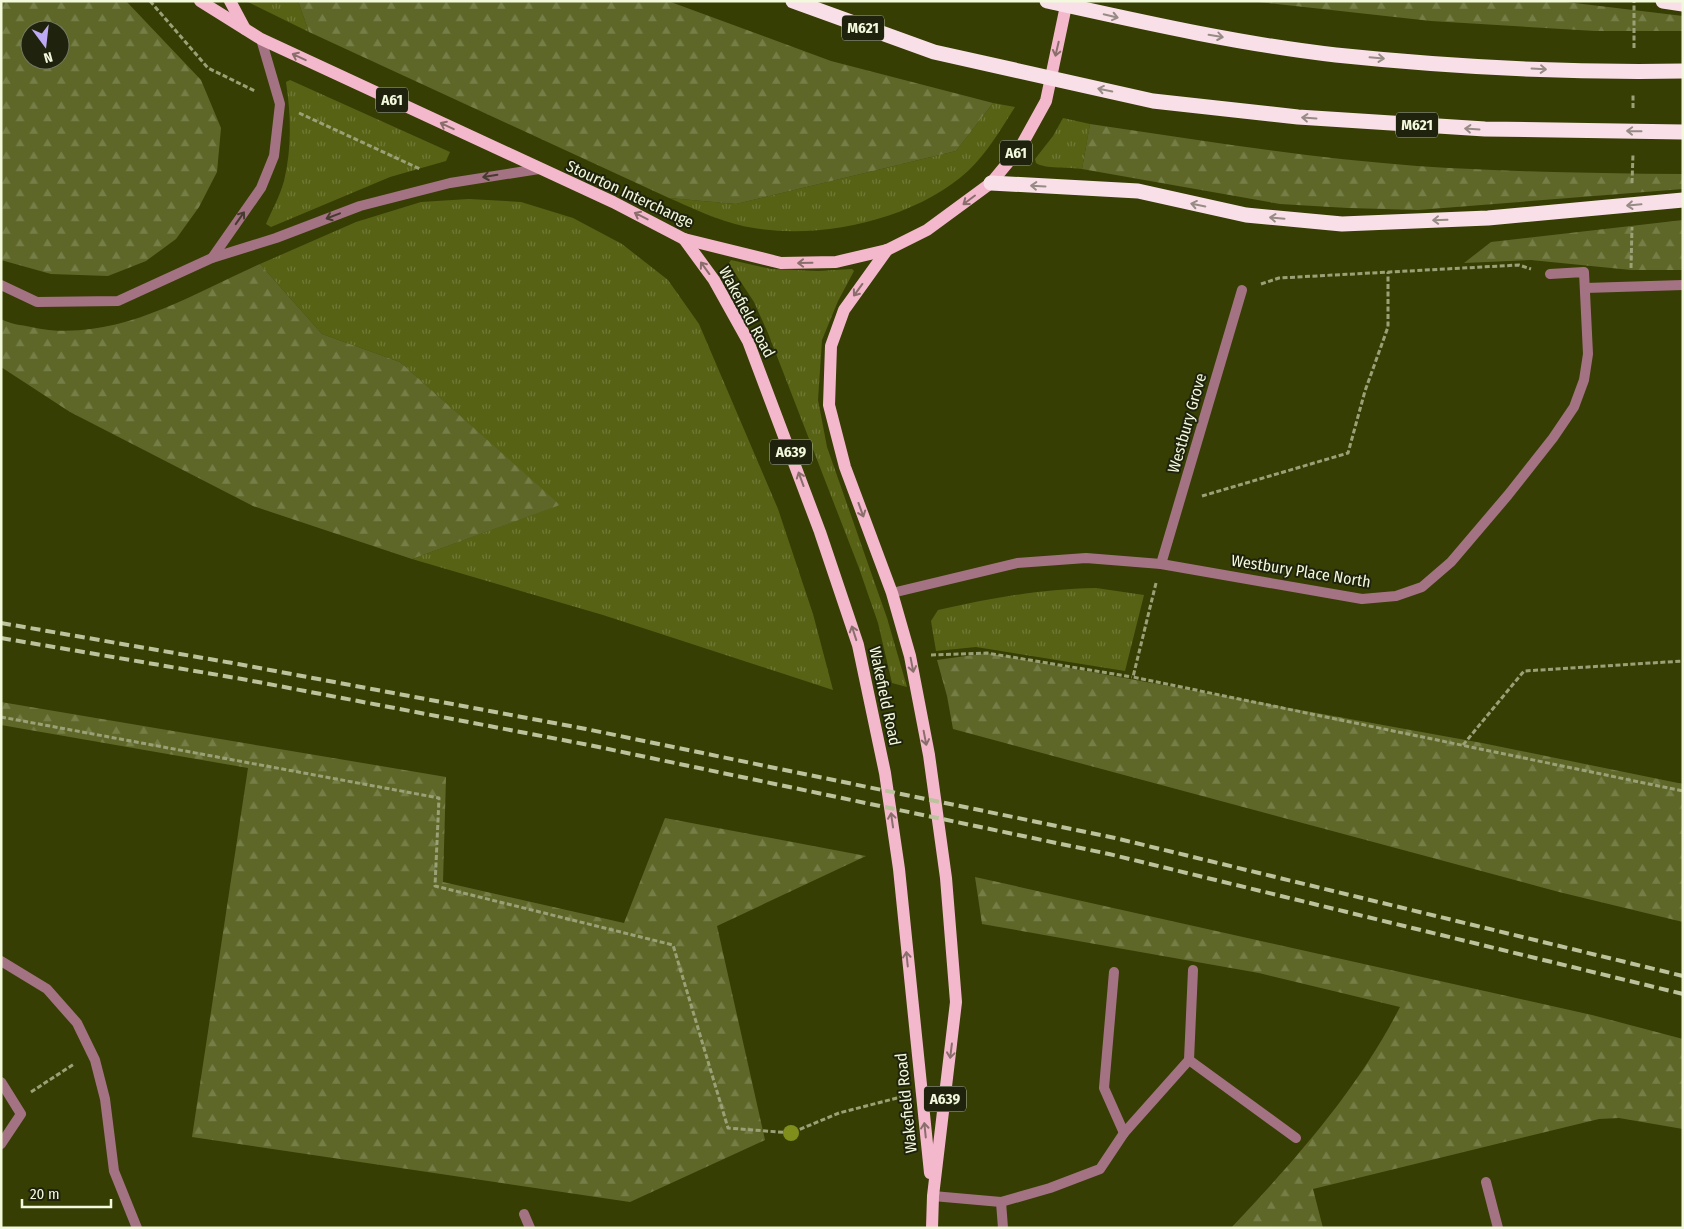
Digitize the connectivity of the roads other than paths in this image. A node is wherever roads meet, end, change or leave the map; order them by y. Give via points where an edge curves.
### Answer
1 (200, 1) edge
2 (230, 1) edge
3 (793, 1) edge
4 (1047, 1) edge
5 (1067, 1) edge
6 (1663, 1) edge
7 (1683, 4) edge
8 (246, 31) junction
9 (261, 39) junction
10 (1683, 71) edge
11 (1683, 132) edge
12 (538, 168) junction
13 (991, 184) junction
14 (1683, 200) edge
15 (684, 239) junction
16 (887, 250) junction
17 (212, 258) junction
18 (1550, 274) road end
19 (1, 285) edge
20 (1683, 285) edge
21 (1585, 288) junction
22 (1242, 290) road end
23 (1161, 564) junction
24 (892, 593) junction
25 (1, 961) edge
26 (1193, 970) dead end
27 (1114, 972) dead end
28 (1189, 1060) junction
29 (1, 1082) edge
30 (1124, 1133) junction
31 (1296, 1138) dead end
32 (1, 1144) edge
33 (1486, 1182) dead end
34 (933, 1196) junction
35 (1001, 1202) junction
36 (524, 1214) dead end
37 (137, 1228) edge
38 (530, 1228) edge
39 (932, 1228) edge
40 (1003, 1228) edge
41 (1498, 1228) edge

1 - 8 main road, A61
2 - 8 main road
11 -> 3 highway, M621 via 1485,130 1298,117 1153,101 934,52
4 -> 10 highway via 1168,28 1335,55 1494,67 1606,72
5 -> 13 main road, Stourton Interchange / A61 via 1046,101 1020,148
6 - 7 highway
8 - 9 main road, Stourton Interchange / A61
12 -> 9 main road, Stourton Interchange / A61
17 -> 9 street via 261,188 274,156 280,104
15 -> 12 main road, Stourton Interchange / A61
12 -> 17 street via 450,183 360,206
14 -> 13 highway via 1488,218 1342,224 1246,215 1138,191
13 -> 16 main road, Stourton Interchange / A61 via 927,230
16 -> 15 main road, Stourton Interchange / A61 via 836,262 780,263
34 -> 15 main road, Wakefield Road / A639 via 885,773 858,645 820,532 748,341 714,280
16 -> 24 main road, Wakefield Road / A639 via 844,310 831,346 828,396 845,467
17 - 19 street via 118,301 37,302
18 - 21 street via 1584,272
20 - 21 street
21 - 23 street, Westbury Place North via 1588,354 1584,380 1574,407 1508,496 1451,562 1422,587 1396,596 1362,599
22 - 23 street, Westbury Grove
23 - 24 street, Westbury Place North via 1086,558 1017,563
24 -> 34 main road, Wakefield Road / A639 via 910,656 929,755 946,878 956,1002
25 - 37 street via 47,989 78,1023 106,1099 114,1171
26 - 28 street
27 - 30 street via 1104,1088
28 - 30 street
28 - 31 street
29 - 32 street via 21,1114
30 - 35 street via 1100,1169
33 - 41 street
34 - 35 street
34 - 39 main road, Wakefield Road / A639
35 - 40 street
36 - 38 street

